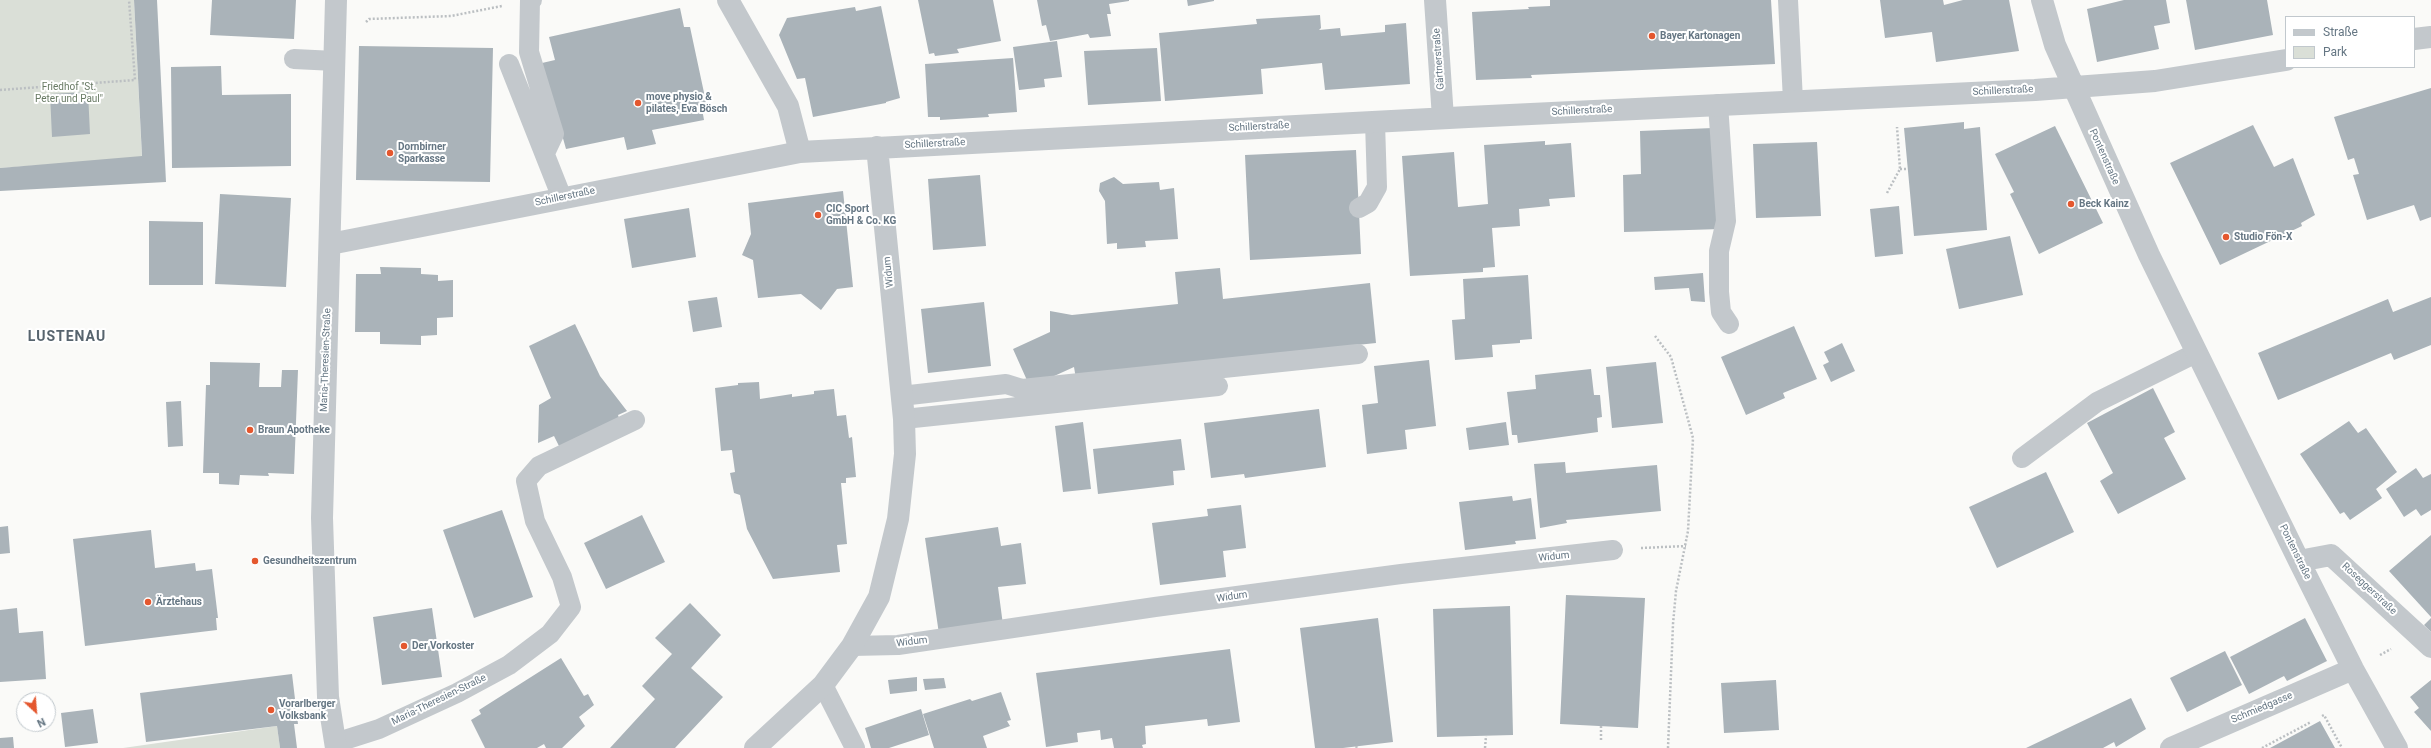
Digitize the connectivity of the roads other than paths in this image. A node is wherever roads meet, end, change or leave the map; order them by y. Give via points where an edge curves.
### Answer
1 (336, 0) edge
2 (531, 0) edge
3 (728, 0) edge
4 (1435, 0) edge
5 (1788, 0) edge
6 (2042, 0) edge
7 (2431, 37) edge
8 (2415, 39) edge
9 (294, 59) dead end
10 (2285, 60) edge
11 (335, 61) junction
12 (509, 64) dead end
13 (2073, 86) junction
14 (1793, 101) junction
15 (1718, 104) junction
16 (1443, 118) junction
17 (1375, 122) junction
18 (877, 147) junction
19 (800, 152) junction
20 (545, 153) junction
21 (562, 198) junction
22 (1359, 208) dead end
23 (330, 244) junction
24 (1729, 324) dead end
25 (2196, 353) junction
26 (1358, 354) dead end
27 (1218, 386) dead end
28 (902, 396) junction
29 (904, 419) junction
30 (635, 420) dead end
31 (2022, 458) dead end
32 (1613, 550) road end
33 (2299, 561) junction
34 (852, 646) junction
35 (2431, 647) edge
36 (2354, 669) junction
37 (823, 685) junction
38 (336, 745) edge
39 (755, 748) edge
40 (855, 748) edge
41 (2172, 748) edge
42 (2397, 748) edge

1 - 11 street, Maria-Theresien-Straße
2 - 20 lane via 529,52 554,134
3 - 19 street via 788,106
4 - 16 street, Gärtnerstraße
5 - 14 lane
6 - 13 street, Pontenstraße via 2055,45
7 - 8 street
9 - 11 lane
10 - 13 street, Schillerstraße via 2155,81
11 - 23 street, Maria-Theresien-Straße
12 - 20 lane
13 - 14 street, Schillerstraße
13 - 25 street, Pontenstraße
14 - 15 street, Schillerstraße
15 - 16 street, Schillerstraße
15 - 24 lane via 1726,221 1719,251 1719,292 1721,312
16 - 17 street, Schillerstraße
17 - 18 street, Schillerstraße
17 - 22 lane via 1377,187 1368,203
18 - 19 street, Schillerstraße
18 - 28 street, Widum
19 - 21 street, Schillerstraße
20 - 21 lane
21 - 23 street, Schillerstraße
23 - 38 street, Maria-Theresien-Straße via 322,518 328,697
25 - 31 lane via 2097,402
25 - 33 street, Pontenstraße
26 - 28 lane via 1022,389 1006,384
27 - 29 lane
28 - 29 street, Widum
29 - 34 street, Widum via 905,454 898,520 879,597
30 - 38 lane, Maria-Theresien-Straße via 539,466 526,481 535,521 562,577 571,607 550,634 509,665 458,694
32 - 34 lane, Widum via 1385,576 898,645
33 - 35 street, Roseggerstraße via 2331,555
33 - 36 street, Pontenstraße
34 - 37 street, Widum
36 - 41 street, Schmiedgasse
36 - 42 street, Pontenstraße
37 - 39 street, Widum
37 - 40 lane

